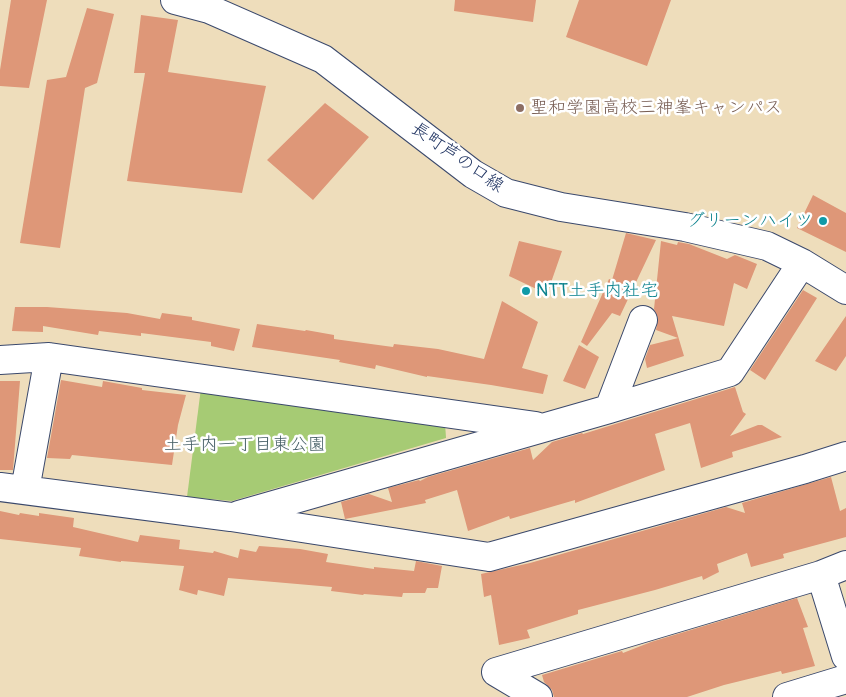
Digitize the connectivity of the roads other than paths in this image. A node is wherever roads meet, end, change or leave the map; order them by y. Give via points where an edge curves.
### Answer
1 (175, 0) edge
2 (802, 263) junction
3 (846, 290) edge
4 (643, 320) dead end
5 (49, 357) junction
6 (0, 360) edge
7 (609, 409) junction
8 (545, 427) junction
9 (846, 456) edge
10 (13, 489) edge
11 (315, 493) junction
12 (231, 517) junction
13 (323, 531) junction
14 (846, 565) edge
15 (821, 576) junction
16 (846, 656) edge
17 (846, 679) edge
18 (538, 697) edge
19 (787, 697) edge

1 - 2 street, 長町芦の口線 via 209,9 322,59 473,174 506,193 561,208 685,227 767,246
2 - 3 street, 長町芦の口線
2 - 7 street via 730,372
4 - 7 street
5 - 6 street
5 - 8 street
5 - 10 street
7 - 8 street
8 - 11 street
9 - 13 street via 489,557
10 - 12 street
11 - 12 street
11 - 13 street
12 - 13 street
14 - 15 street
15 - 16 street
15 - 18 street via 496,672
17 - 19 street

